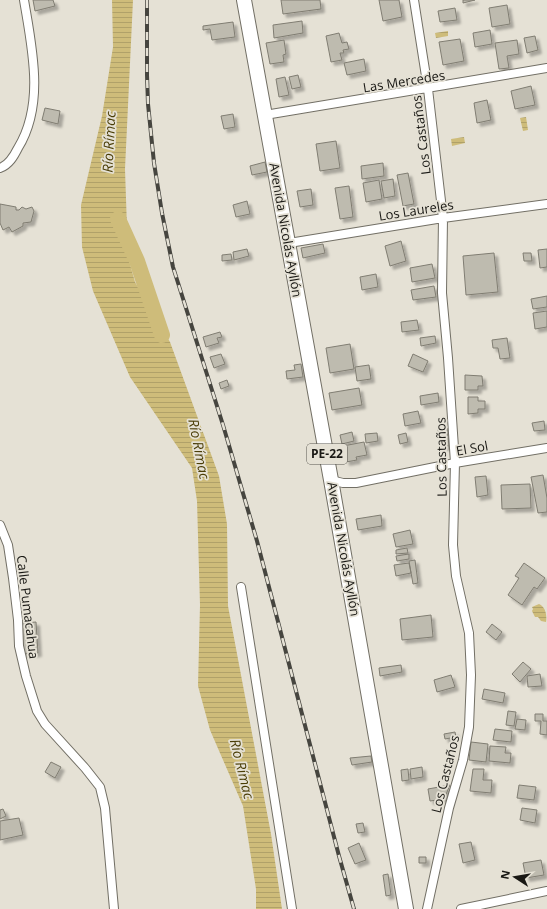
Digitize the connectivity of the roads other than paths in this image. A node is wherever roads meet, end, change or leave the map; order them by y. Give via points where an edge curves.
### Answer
1 (24, 0) edge
2 (244, 0) edge
3 (414, 0) edge
4 (547, 68) edge
5 (428, 89) junction
6 (266, 115) junction
7 (0, 168) edge
8 (547, 204) edge
9 (443, 218) junction
10 (288, 243) junction
11 (547, 448) edge
12 (455, 463) junction
13 (332, 480) junction
14 (0, 525) edge
15 (241, 586) dead end
16 (547, 891) edge
17 (114, 909) edge
18 (292, 909) edge
19 (406, 909) edge
20 (427, 909) edge
21 (461, 909) edge

1 - 7 street via 33,60 34,91 23,141 12,158
2 - 6 highway, Avenida Nicolás Ayllón / PE-22
3 - 5 street, Los Castaños
4 - 5 street, Las Mercedes
5 - 6 street, Las Mercedes
5 - 9 street, Los Castaños
6 - 10 highway, Avenida Nicolás Ayllón / PE-22
8 - 9 street, Los Laureles
9 - 10 street, Los Laureles
9 - 12 street, Los Castaños via 442,293
10 - 13 highway, Avenida Nicolás Ayllón / PE-22
11 - 12 street, El Sol
12 - 13 street, El Sol via 356,483
12 - 20 street, Los Castaños via 453,544 456,576 469,633 469,727
13 - 19 highway, Avenida Nicolás Ayllón / PE-22
14 - 17 street, Calle Pumacahua via 8,545 13,578 18,646 37,711 45,724 100,787 105,808
15 - 18 street
16 - 21 street

